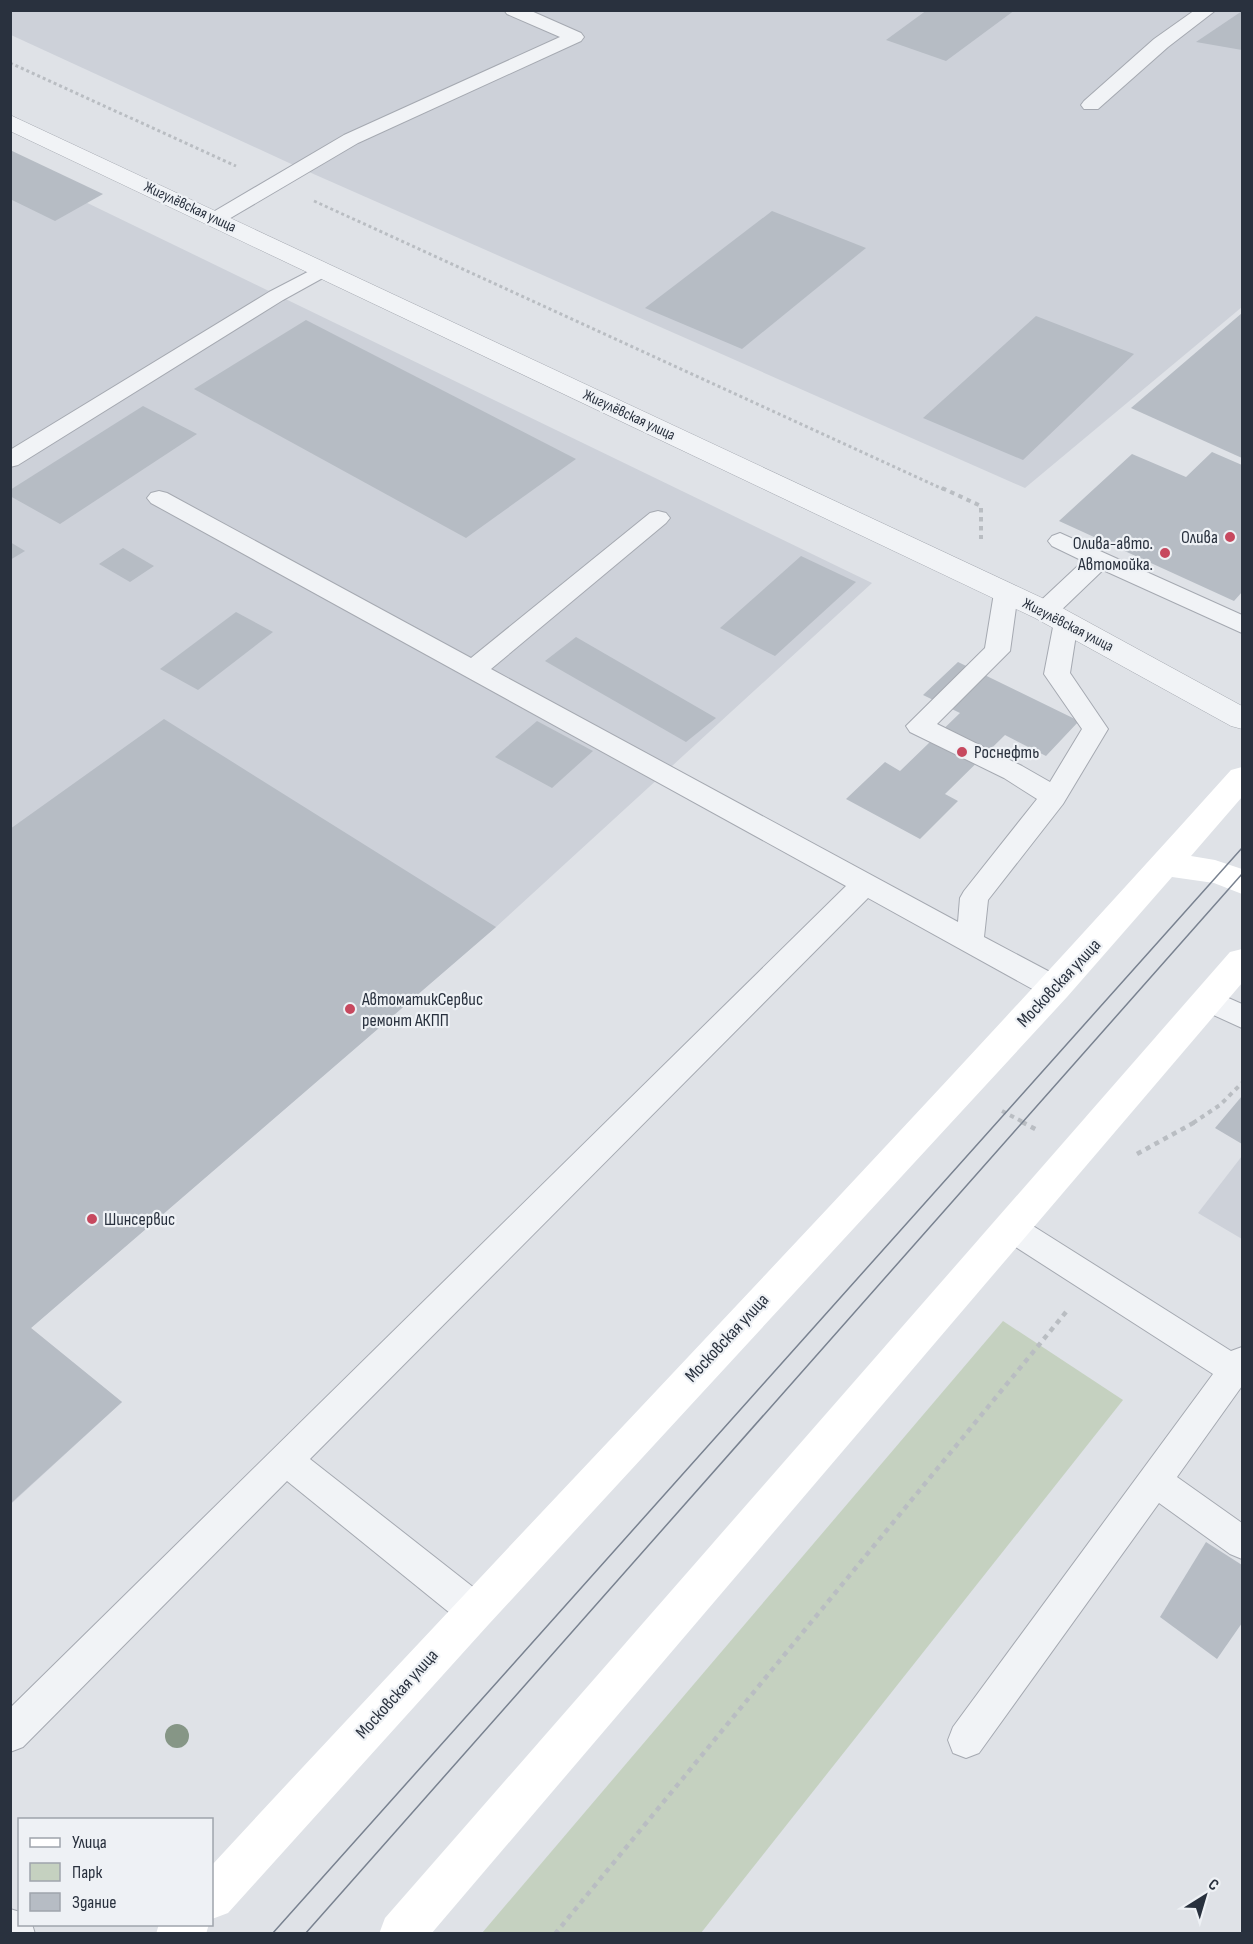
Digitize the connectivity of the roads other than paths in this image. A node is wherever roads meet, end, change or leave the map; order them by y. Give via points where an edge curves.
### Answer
1 (513, 10) edge
2 (1208, 10) edge
3 (1091, 105) dead end
4 (10, 122) edge
5 (215, 219) junction
6 (323, 270) junction
7 (10, 460) edge
8 (159, 498) dead end
9 (658, 518) dead end
10 (1060, 541) dead end
11 (1100, 559) junction
12 (1006, 593) junction
13 (1055, 616) junction
14 (1242, 625) edge
15 (473, 670) junction
16 (1242, 719) edge
17 (1242, 778) edge
18 (1054, 797) junction
19 (1167, 865) junction
20 (1242, 883) edge
21 (865, 884) junction
22 (970, 941) junction
23 (1242, 961) edge
24 (1055, 988) junction
25 (1208, 1000) junction
26 (1242, 1017) edge
27 (1011, 1228) junction
28 (1239, 1366) edge
29 (286, 1460) junction
30 (1155, 1480) junction
31 (1242, 1542) edge
32 (474, 1610) junction
33 (10, 1734) edge
34 (966, 1740) dead end
35 (213, 1896) edge
36 (10, 1928) edge
37 (16, 1934) edge
38 (401, 1934) edge

1 - 5 lane via 574,37 351,139
2 - 3 lane via 1161,43
4 - 5 street, Жигулёвская улица
5 - 6 street, Жигулёвская улица
6 - 7 lane
6 - 12 street, Жигулёвская улица
8 - 15 lane
9 - 15 lane
10 - 11 lane
11 - 13 lane
11 - 14 lane
12 - 13 street, Жигулёвская улица
12 - 18 lane via 997,651 919,726 1013,772
13 - 16 street, Жигулёвская улица
13 - 18 lane via 1057,674 1095,729
15 - 21 lane
17 - 19 street, Московская улица
18 - 22 lane via 974,898
19 - 20 street via 1212,870
19 - 24 street, Московская улица
21 - 22 lane
21 - 29 lane
22 - 24 lane
23 - 25 street
24 - 32 street, Московская улица
25 - 26 lane
25 - 27 street
27 - 28 lane via 1089,1279
27 - 38 street
28 - 30 lane
29 - 32 lane
29 - 33 lane
30 - 31 lane
30 - 34 lane
32 - 35 street, Московская улица
36 - 37 lane

